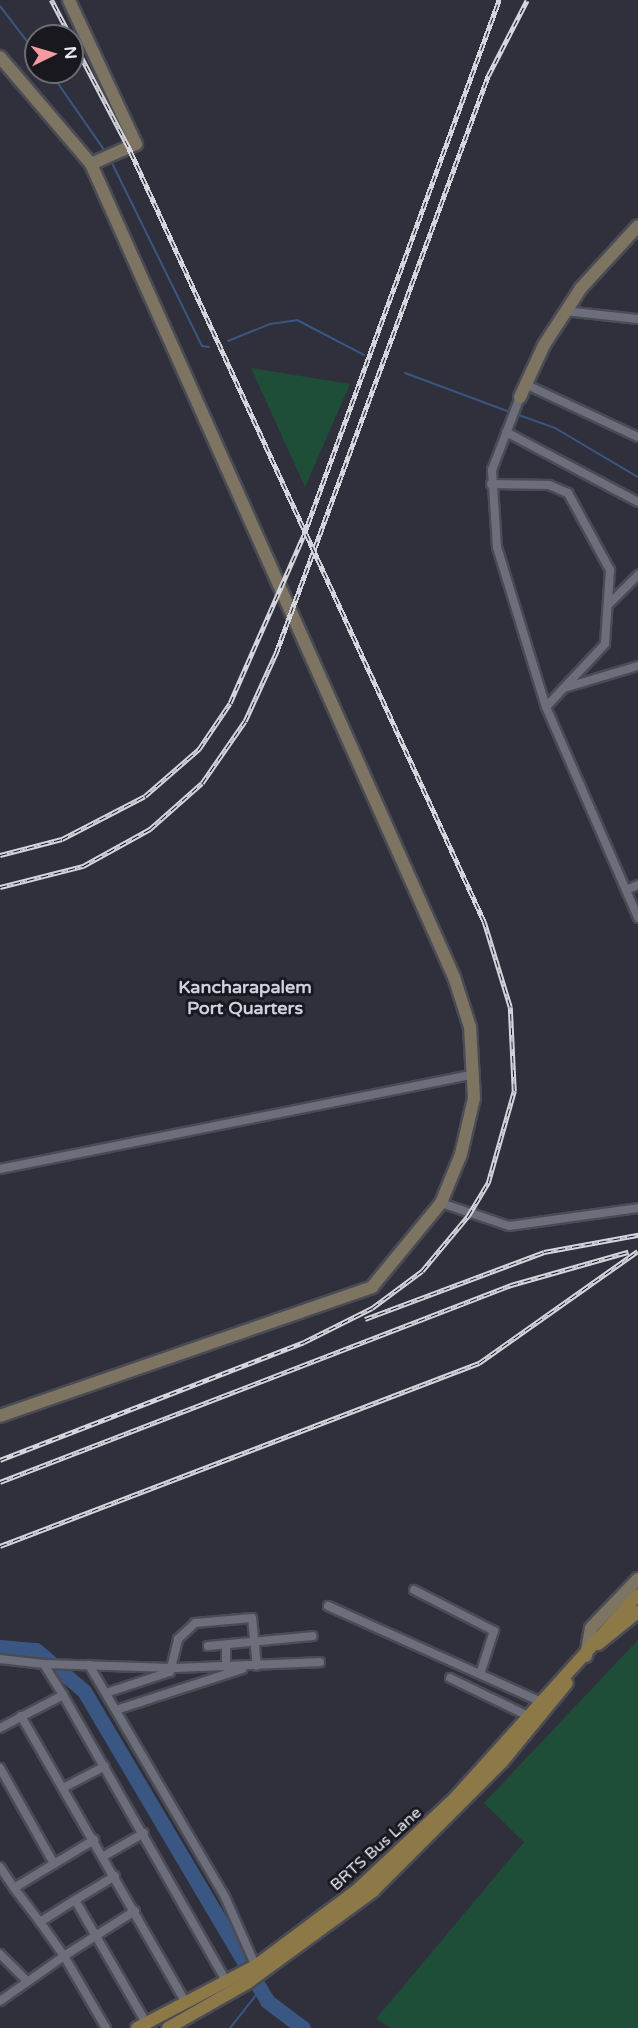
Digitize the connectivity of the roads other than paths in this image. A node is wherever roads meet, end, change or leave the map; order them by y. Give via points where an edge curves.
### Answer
1 (69, 0) edge
2 (0, 57) edge
3 (92, 164) junction
4 (638, 226) edge
5 (565, 311) junction
6 (638, 319) edge
7 (525, 384) junction
8 (520, 397) joint
9 (507, 428) junction
10 (638, 437) edge
11 (491, 484) junction
12 (638, 502) edge
13 (638, 575) edge
14 (610, 603) junction
15 (638, 666) edge
16 (564, 688) junction
17 (546, 707) junction
18 (638, 885) edge
19 (626, 890) junction
20 (638, 918) edge
21 (475, 1074) junction
22 (0, 1169) edge
23 (441, 1203) junction
24 (638, 1208) edge
25 (0, 1416) edge
26 (638, 1579) edge
27 (414, 1590) dead end
28 (638, 1595) edge
29 (328, 1606) dead end
30 (638, 1612) edge
31 (616, 1626) junction
32 (313, 1636) dead end
33 (254, 1640) junction
34 (226, 1645) junction
35 (208, 1646) dead end
36 (586, 1658) junction
37 (0, 1659) edge
38 (320, 1662) dead end
39 (47, 1664) junction
40 (89, 1665) junction
41 (257, 1666) junction
42 (245, 1667) junction
43 (173, 1668) junction
44 (226, 1668) junction
45 (480, 1674) junction
46 (572, 1674) junction
47 (450, 1678) dead end
48 (489, 1678) junction
49 (106, 1693) junction
50 (482, 1693) junction
51 (63, 1695) junction
52 (537, 1700) junction
53 (116, 1710) junction
54 (524, 1714) junction
55 (21, 1716) junction
56 (0, 1728) edge
57 (105, 1766) junction
58 (0, 1768) edge
59 (63, 1788) junction
60 (144, 1833) junction
61 (94, 1840) junction
62 (104, 1856) junction
63 (54, 1864) junction
64 (0, 1867) edge
65 (115, 1876) junction
66 (14, 1888) junction
67 (75, 1900) junction
68 (135, 1911) junction
69 (40, 1922) junction
70 (96, 1938) junction
71 (0, 1954) edge
72 (64, 1956) junction
73 (257, 1966) junction
74 (243, 1975) junction
75 (224, 1977) junction
76 (27, 1982) junction
77 (184, 1999) junction
78 (0, 2001) edge
79 (141, 2024) edge
80 (106, 2028) edge
81 (125, 2028) edge
82 (168, 2028) edge

1 - 3 street via 136,144
2 - 3 street
3 - 21 street via 447,960 470,1026
4 - 5 street
5 - 6 street
5 - 7 street
7 - 8 street
7 - 10 street
8 - 9 street
9 - 11 street
9 - 12 street
11 - 14 street via 549,485 568,493 610,570
11 - 17 street via 502,566
13 - 14 street
14 - 16 street via 605,644
15 - 16 street
16 - 17 street
17 - 19 street
18 - 19 street
19 - 20 street
21 - 22 street
21 - 23 street via 469,1125
23 - 24 street via 509,1226
23 - 25 street via 386,1278 346,1301
26 - 36 street via 591,1628
27 - 45 street via 494,1631
28 - 31 main road
29 - 45 street
30 - 31 main road
31 - 36 main road, BRTS Bus Lane
32 - 33 street
33 - 34 street
33 - 41 street
33 - 43 street via 252,1618 189,1624 178,1639
34 - 35 street
34 - 44 street
36 - 46 main road, BRTS Bus Lane
37 - 39 street
38 - 41 street
39 - 40 street
39 - 51 street
40 - 43 street
40 - 49 street
41 - 42 street
42 - 44 street
42 - 53 street via 216,1681
43 - 44 street
43 - 49 street via 157,1678
45 - 48 street
46 - 52 main road
46 - 73 main road, BRTS Bus Lane via 410,1843 333,1911
47 - 50 street
48 - 50 street
48 - 52 street
49 - 53 street
50 - 54 street
51 - 55 street
51 - 57 street
52 - 54 main road
53 - 73 street via 225,1897
54 - 73 main road via 403,1841
55 - 56 street
55 - 59 street
57 - 59 street
57 - 60 street
58 - 63 street
59 - 61 street
60 - 62 street
60 - 75 street
61 - 62 street
61 - 63 street
62 - 65 street
63 - 66 street
64 - 66 street
65 - 67 street
65 - 68 street
66 - 69 street
67 - 69 street
67 - 70 street
68 - 70 street
68 - 77 street
69 - 72 street
70 - 72 street
70 - 79 street
71 - 76 street
72 - 76 street
72 - 80 street
73 - 74 main road
74 - 75 main road
74 - 79 main road
74 - 82 main road
75 - 77 main road
76 - 78 street
77 - 79 main road
79 - 81 main road

